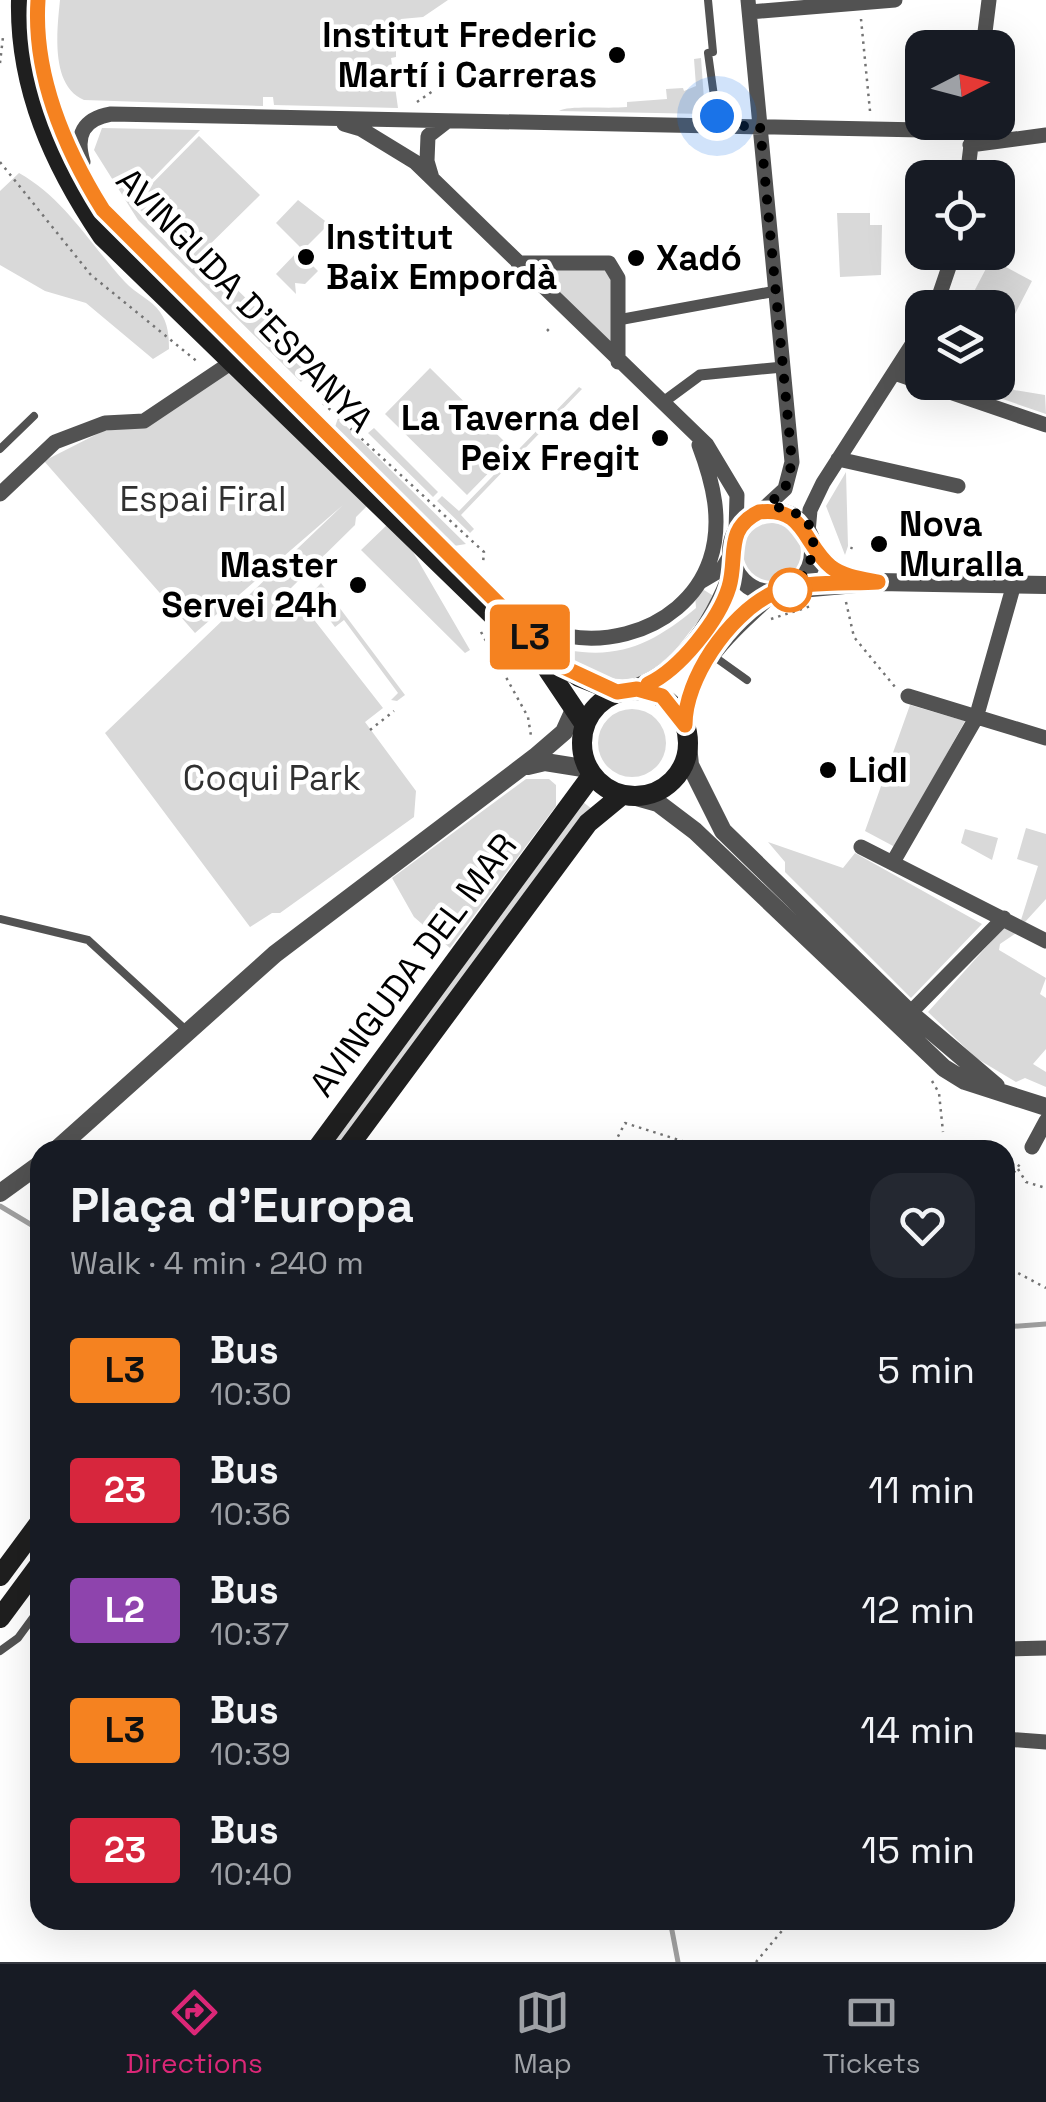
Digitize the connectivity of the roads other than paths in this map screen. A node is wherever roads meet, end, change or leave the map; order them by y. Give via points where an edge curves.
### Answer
1 (20, 0) edge
2 (38, 0) edge
3 (708, 0) edge
4 (895, 0) edge
5 (989, 0) edge
6 (749, 6) edge
7 (985, 30) edge
8 (311, 118) junction
9 (450, 121) junction
10 (718, 126) junction
11 (760, 126) junction
12 (905, 130) edge
13 (1015, 135) edge
14 (1046, 136) edge
15 (432, 179) junction
16 (112, 219) junction
17 (518, 263) junction
18 (776, 291) junction
19 (618, 320) junction
20 (905, 356) edge
21 (232, 362) junction
22 (618, 362) junction
23 (783, 368) junction
24 (894, 373) junction
25 (662, 403) junction
26 (34, 416) dead end
27 (1046, 425) edge
28 (686, 426) junction
29 (0, 449) edge
30 (838, 459) junction
31 (958, 486) dead end
32 (0, 494) edge
33 (759, 512) junction
34 (736, 532) junction
35 (811, 540) junction
36 (732, 561) junction
37 (700, 582) junction
38 (878, 582) junction
39 (1014, 584) junction
40 (1046, 585) edge
41 (780, 591) junction
42 (492, 596) junction
43 (712, 655) junction
44 (746, 680) dead end
45 (623, 691) junction
46 (908, 696) road end
47 (976, 718) junction
48 (576, 724) junction
49 (687, 735) junction
50 (1046, 738) edge
51 (523, 768) junction
52 (590, 772) junction
53 (627, 796) junction
54 (861, 847) dead end
55 (893, 862) junction
56 (0, 918) edge
57 (1004, 918) junction
58 (1046, 940) edge
59 (910, 1014) junction
60 (188, 1032) junction
61 (1010, 1095) junction
62 (1046, 1107) edge
63 (1046, 1121) edge
64 (67, 1140) edge
65 (323, 1140) edge
66 (353, 1140) edge
67 (1032, 1147) road end
68 (30, 1172) edge
69 (4, 1191) edge
70 (30, 1536) edge
71 (0, 1576) edge
72 (30, 1578) edge
73 (0, 1618) edge
74 (30, 1622) edge
75 (1046, 1648) edge
76 (1015, 1649) edge
77 (0, 1651) edge
78 (1015, 1740) edge
79 (1046, 1742) edge

1 - 21 main road, AVINGUDA D'ESPANYA via 32,94 71,190 102,236
2 - 16 main road, AVINGUDA D'ESPANYA via 52,102 83,178
3 - 10 lane
4 - 6 street
5 - 7 street
6 - 11 street
8 - 9 street
8 - 15 street via 361,129
8 - 16 street via 93,118 80,150
9 - 10 street
9 - 15 street via 428,136
10 - 11 street
11 - 12 street
11 - 18 street
13 - 14 street
15 - 17 street
16 - 42 main road, AVINGUDA D'ESPANYA
17 - 19 street via 609,263 618,278
17 - 22 street
18 - 19 street
18 - 23 street
19 - 22 street
20 - 24 street
21 - 32 street via 144,421 104,424 55,442
21 - 48 main road, AVINGUDA D'ESPANYA via 380,516 546,667
22 - 25 street
23 - 25 street via 700,375
23 - 33 street via 791,475
24 - 27 street
24 - 30 street
25 - 28 street
26 - 29 lane
28 - 34 street via 728,477 736,495
28 - 37 street, AVINGUDA D'ESPANYA via 699,444 716,499 711,557
30 - 31 street
30 - 35 street via 810,510
33 - 34 street
33 - 35 street via 787,514
34 - 36 street
35 - 38 street via 836,570
35 - 41 street via 808,573
36 - 37 street, AVINGUDA D'ESPANYA
36 - 41 street via 754,589
36 - 45 street via 723,601 676,664 652,683
37 - 42 street, AVINGUDA D'ESPANYA via 646,629 605,638 541,629
38 - 39 street
38 - 41 street
39 - 40 street
39 - 47 street
41 - 43 street via 735,624
42 - 45 main road, AVINGUDA D'ESPANYA via 561,666
43 - 44 lane
43 - 49 street via 686,700
45 - 48 main road
45 - 49 main road via 662,696
46 - 47 street
47 - 50 street
47 - 55 street
48 - 51 street
48 - 52 main road
49 - 53 main road via 683,766 670,783 651,794
49 - 59 street via 690,765 723,831
51 - 52 street via 545,762
51 - 60 street via 275,954
52 - 53 main road
52 - 65 main road, AVINGUDA DEL MAR
53 - 61 street via 658,804 695,830 944,1068
53 - 66 main road, AVINGUDA DEL MAR via 582,831
54 - 55 street
55 - 57 street
56 - 60 lane via 88,940
57 - 58 street
57 - 59 street
59 - 61 street
60 - 64 street
61 - 62 street
63 - 67 street
68 - 69 street
70 - 71 main road
72 - 73 main road
74 - 77 lane
75 - 76 street
78 - 79 street

